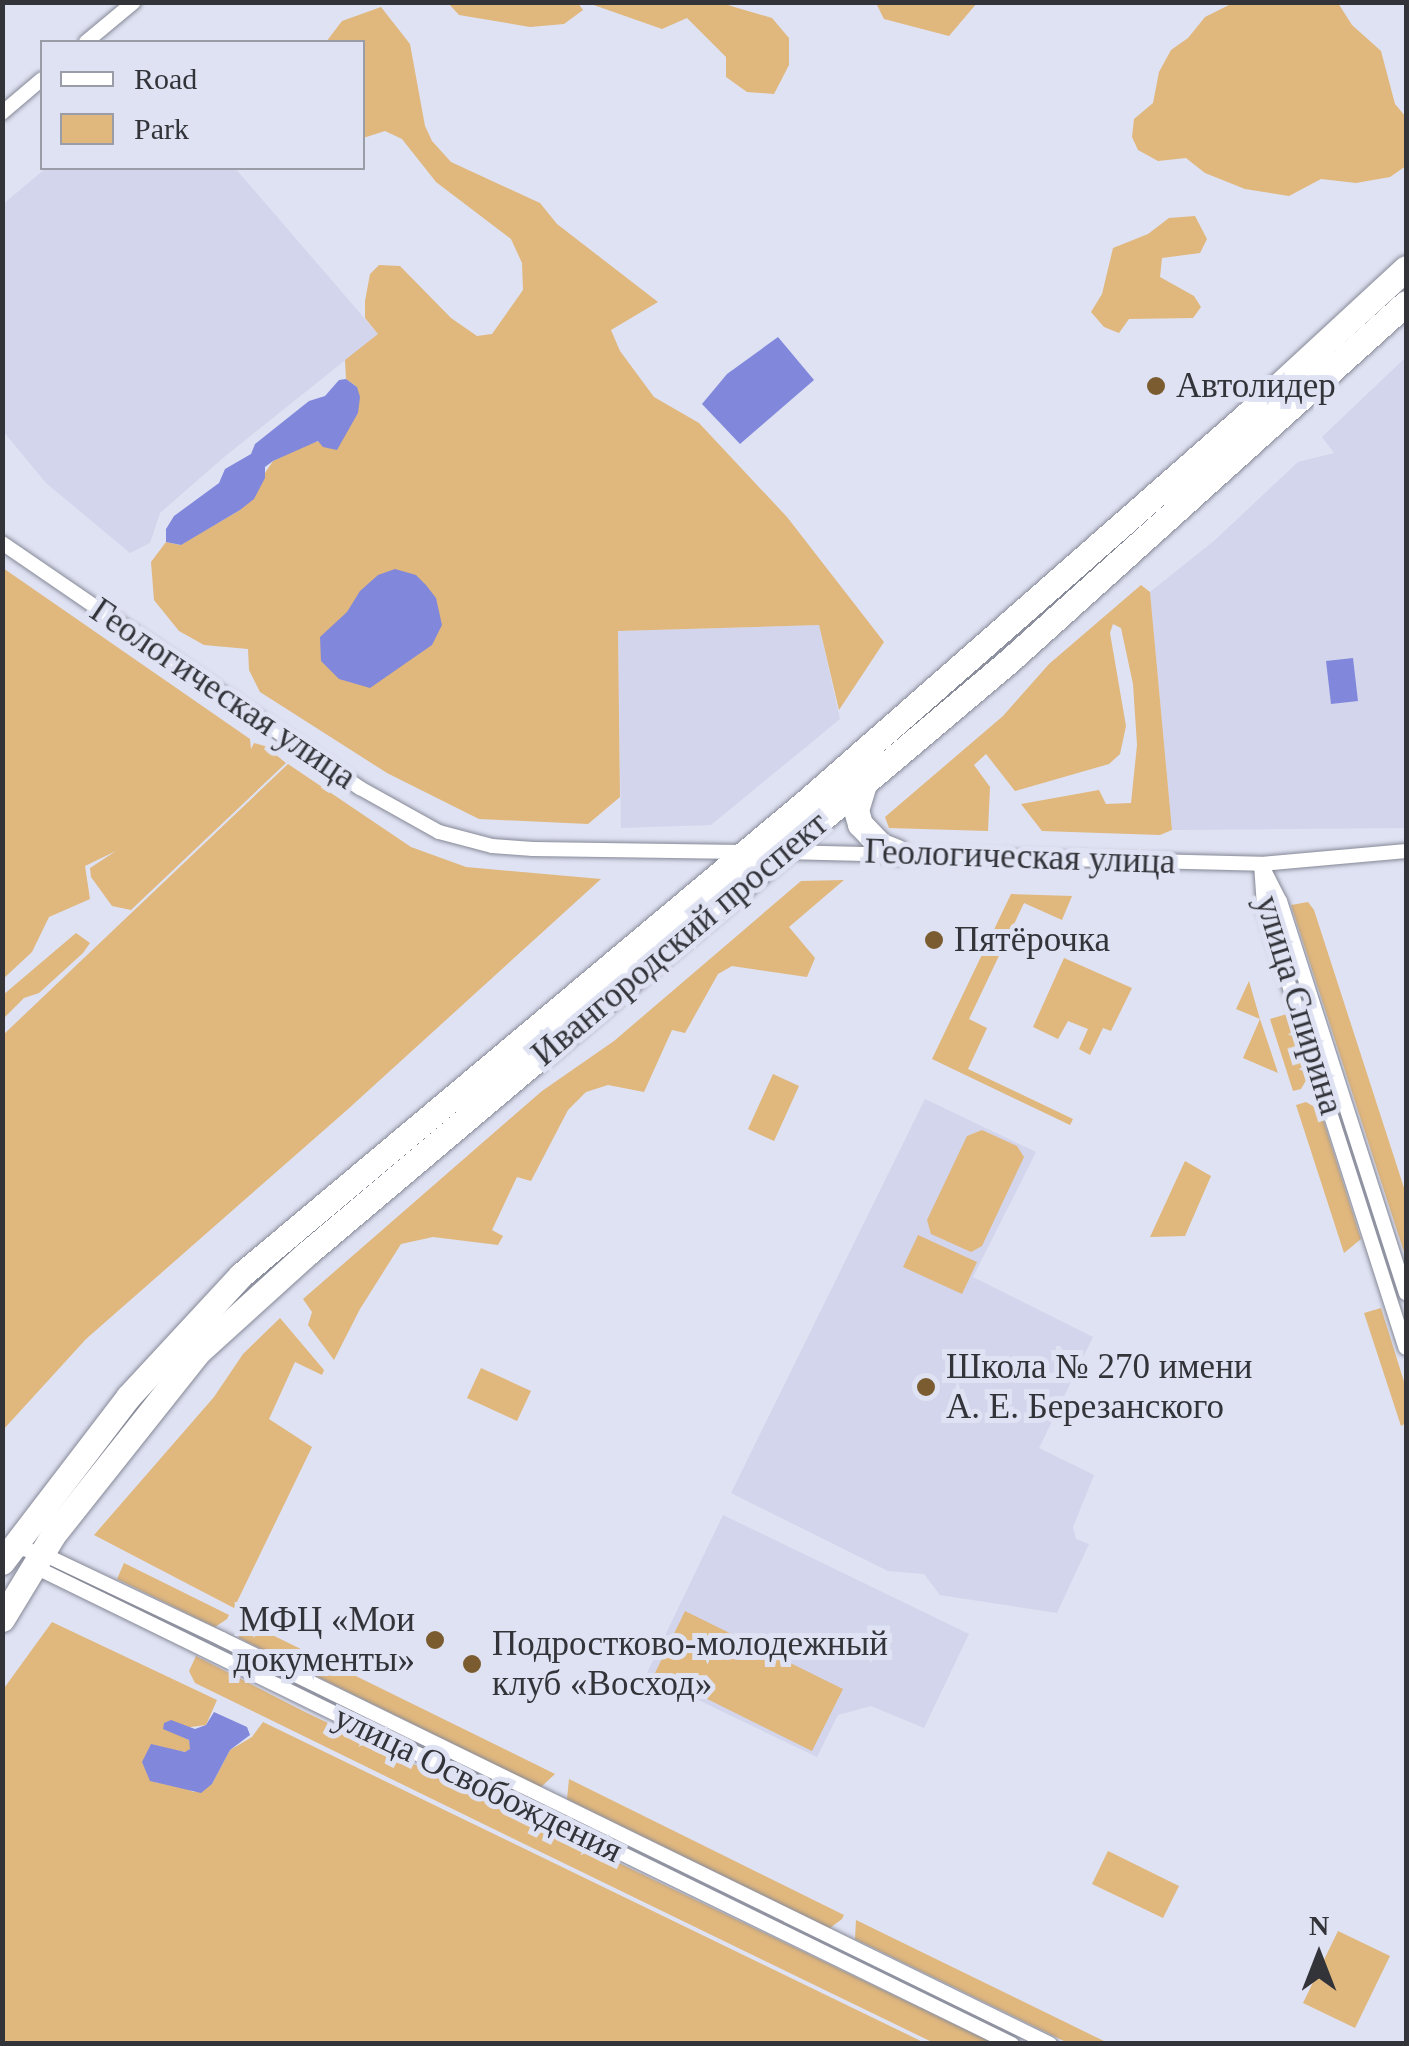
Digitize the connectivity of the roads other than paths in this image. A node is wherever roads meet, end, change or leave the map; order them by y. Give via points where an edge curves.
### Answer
1 (134, 2) edge
2 (88, 40) edge
3 (40, 81) edge
4 (2, 113) edge
5 (1406, 268) edge
6 (1406, 303) edge
7 (2, 544) edge
8 (864, 784) junction
9 (1406, 850) edge
10 (746, 852) junction
11 (785, 852) junction
12 (898, 852) junction
13 (1261, 864) junction
14 (1406, 1293) edge
15 (1406, 1348) edge
16 (8, 1554) edge
17 (37, 1560) junction
18 (2, 1619) edge
19 (1012, 2044) edge
20 (1050, 2044) edge

1 - 2 street
3 - 4 street
5 - 10 highway, Ивангородский проспект
6 - 8 highway, Ивангородский проспект
7 - 10 street, Геологическая улица via 360,788 439,832 533,849
8 - 11 highway, Ивангородский проспект
8 - 12 highway via 860,824 880,845
9 - 13 street, Геологическая улица
10 - 11 street, Геологическая улица
10 - 16 highway, Ивангородский проспект via 241,1275 128,1398
11 - 12 street, Геологическая улица
11 - 17 highway, Ивангородский проспект via 304,1255 198,1352
12 - 13 street, Геологическая улица
13 - 14 street, улица Спирина via 1280,901
13 - 15 street, улица Спирина via 1264,907
16 - 17 street, улица Освобождения
17 - 18 highway, Ивангородский проспект
17 - 19 street, улица Освобождения
17 - 20 street, улица Освобождения

